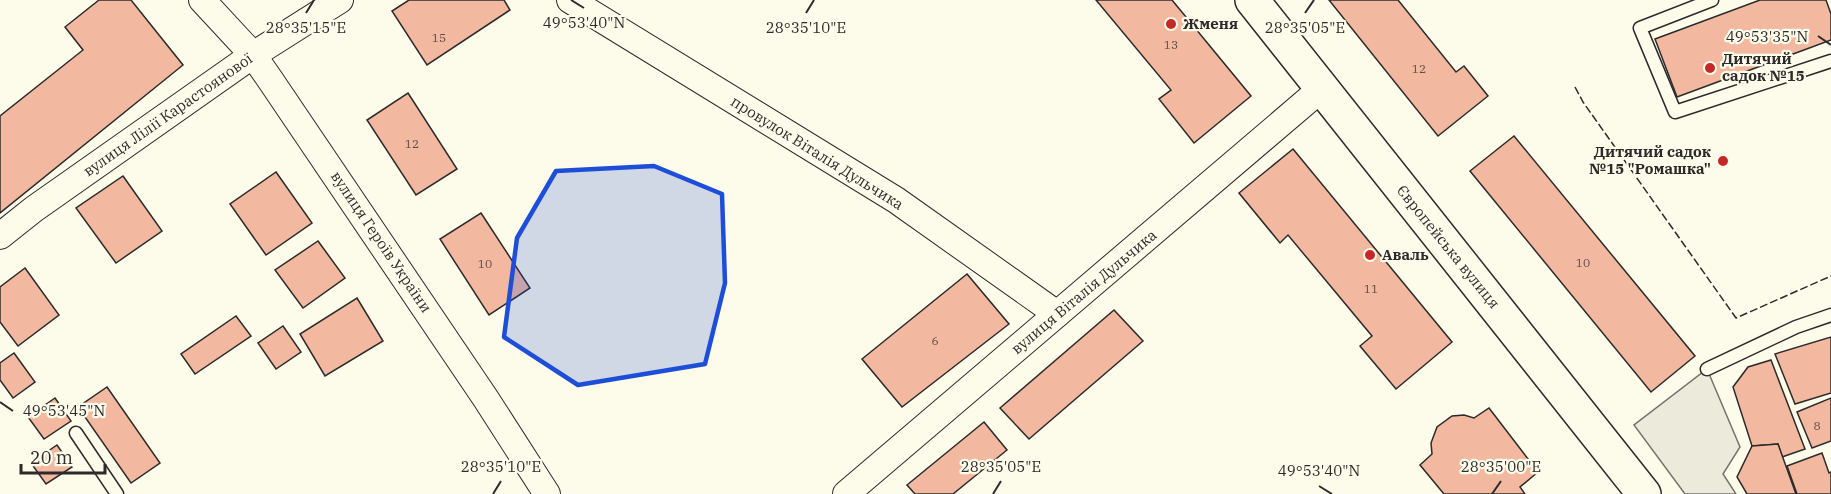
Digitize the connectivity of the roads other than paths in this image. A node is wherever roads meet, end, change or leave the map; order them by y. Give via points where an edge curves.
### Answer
1 (202, 0) edge
2 (340, 0) edge
3 (570, 0) edge
4 (1252, 0) edge
5 (1712, 0) edge
6 (253, 55) junction
7 (1831, 61) edge
8 (1322, 89) junction
9 (0, 236) edge
10 (1057, 314) junction
11 (1831, 315) edge
12 (1707, 369) dead end
13 (76, 433) dead end
14 (117, 494) edge
15 (547, 494) edge
16 (846, 494) edge
17 (1644, 494) edge

1 - 6 street, вулиця Героїв України
2 - 6 street, вулиця Лілії Карастоянової
3 - 10 street, провулок Віталія Дульчика via 896,200
4 - 8 street, Європейська вулиця
5 - 7 lane via 1640,28 1675,112
6 - 9 street, вулиця Лілії Карастоянової
6 - 15 street, вулиця Героїв України
8 - 10 street, вулиця Віталія Дульчика
8 - 17 street, Європейська вулиця
10 - 16 street, вулиця Віталія Дульчика
11 - 12 lane
13 - 14 lane

